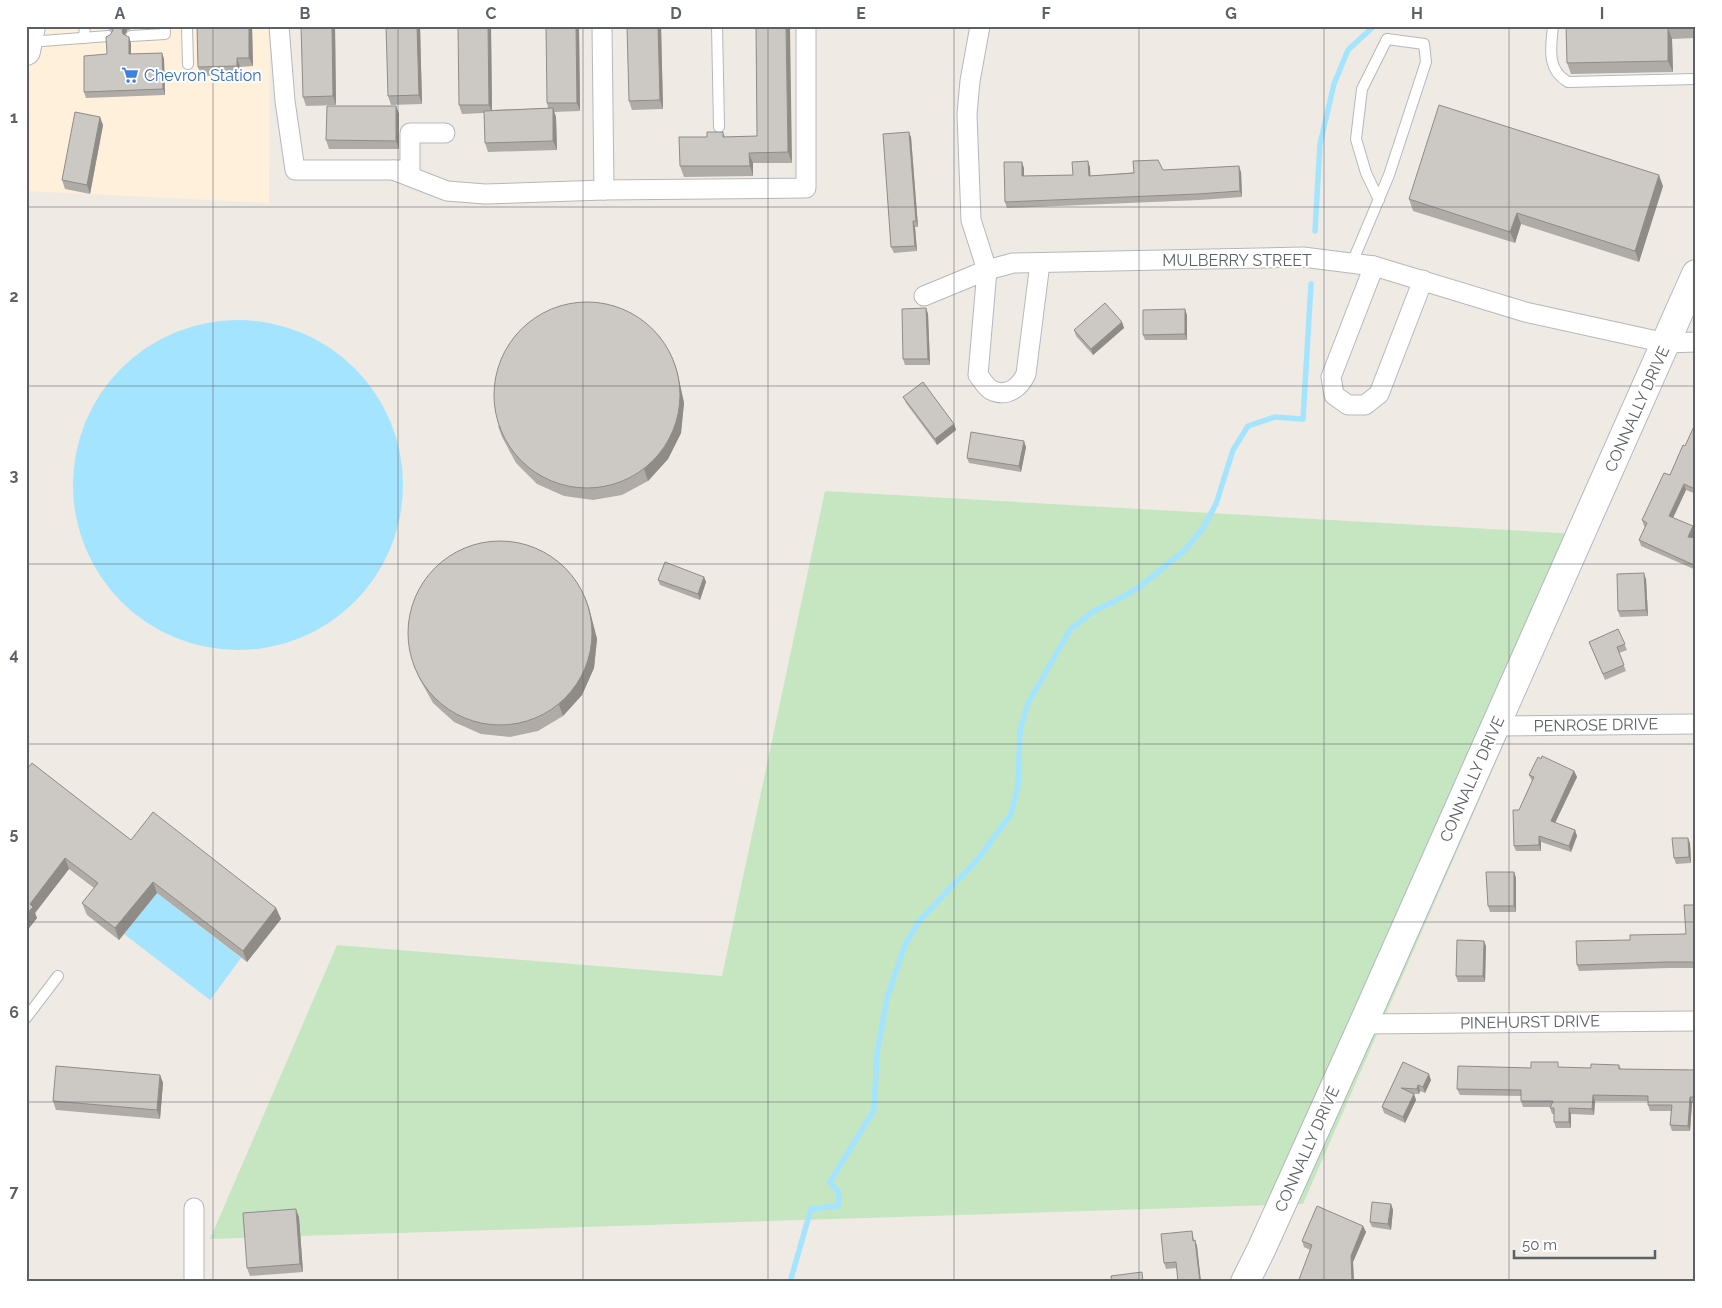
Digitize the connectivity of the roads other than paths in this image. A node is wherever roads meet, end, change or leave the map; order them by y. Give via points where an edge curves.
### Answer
1 (84, 26) edge
2 (165, 26) edge
3 (187, 26) edge
4 (279, 26) edge
5 (602, 26) edge
6 (717, 26) edge
7 (806, 26) edge
8 (980, 26) edge
9 (1553, 26) edge
10 (150, 31) edge
11 (136, 33) edge
12 (108, 36) edge
13 (84, 38) junction
14 (28, 40) edge
15 (188, 64) dead end
16 (1696, 79) edge
17 (719, 127) dead end
18 (445, 133) dead end
19 (393, 170) junction
20 (604, 190) junction
21 (1378, 200) junction
22 (1040, 263) junction
23 (1352, 263) junction
24 (1374, 266) junction
25 (987, 270) junction
26 (1696, 274) edge
27 (1422, 280) junction
28 (924, 296) dead end
29 (1696, 342) edge
30 (1666, 343) junction
31 (1696, 724) edge
32 (1496, 726) junction
33 (58, 976) dead end
34 (26, 1018) edge
35 (1696, 1021) edge
36 (1364, 1024) junction
37 (194, 1208) dead end
38 (194, 1282) edge
39 (1245, 1282) edge

1 - 13 lane
2 - 10 lane via 165,34
3 - 15 lane
4 - 19 street via 295,170
5 - 20 street
6 - 17 lane
7 - 20 street via 806,188
8 - 25 street via 967,114 971,220
9 - 16 lane via 1550,54 1553,68 1568,82
10 - 11 lane
12 - 13 lane
13 - 14 lane
18 - 19 street via 410,133 410,170
19 - 20 street via 447,190 485,194
21 - 21 lane via 1426,62 1424,44 1387,39 1362,89 1356,139
21 - 23 lane
22 - 23 street, MULBERRY STREET via 1303,257
22 - 25 street, MULBERRY STREET via 1013,263
22 - 25 street via 1026,374 1022,383 1011,392 989,390 978,375
23 - 24 street, MULBERRY STREET
24 - 27 street, MULBERRY STREET
24 - 27 street via 1331,378 1334,395 1348,406 1366,405 1379,394
25 - 28 street, MULBERRY STREET
26 - 30 street, CONNALLY DRIVE
27 - 30 street, MULBERRY STREET via 1524,312
29 - 30 street, MULBERRY STREET
30 - 32 street, CONNALLY DRIVE
31 - 32 street, PENROSE DRIVE
32 - 36 street, CONNALLY DRIVE
33 - 34 lane
35 - 36 street, PINEHURST DRIVE
36 - 39 street, CONNALLY DRIVE
37 - 38 street

